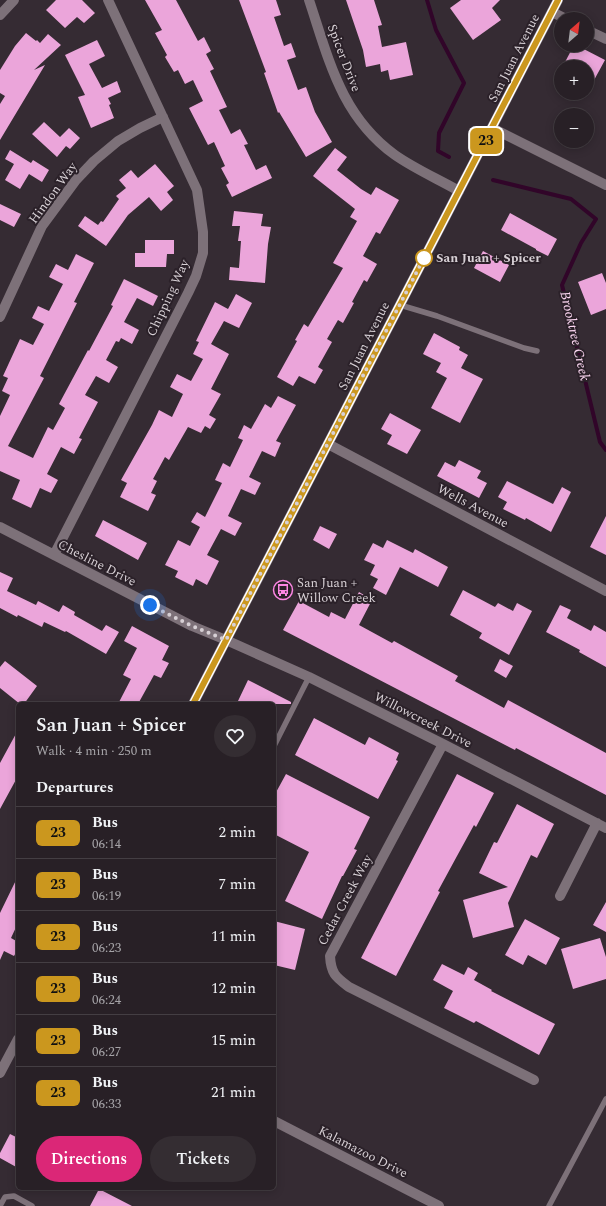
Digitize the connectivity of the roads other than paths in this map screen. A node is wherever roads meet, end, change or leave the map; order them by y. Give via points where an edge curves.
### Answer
1 (14, 0) edge
2 (108, 0) edge
3 (309, 0) edge
4 (558, 0) edge
5 (552, 12) joint
6 (0, 15) edge
7 (594, 33) edge
8 (606, 39) edge
9 (163, 117) junction
10 (492, 128) junction
11 (606, 185) edge
12 (459, 191) junction
13 (400, 305) junction
14 (0, 316) edge
15 (537, 351) dead end
16 (328, 444) junction
17 (0, 527) edge
18 (54, 555) junction
19 (606, 590) edge
20 (226, 640) junction
21 (309, 678) junction
22 (194, 702) edge
23 (276, 742) edge
24 (443, 744) junction
25 (601, 826) edge
26 (560, 896) dead end
27 (16, 1043) edge
28 (0, 1073) edge
29 (534, 1080) dead end
30 (606, 1099) edge
31 (276, 1122) edge
32 (0, 1206) edge
33 (32, 1206) edge
34 (439, 1206) edge
35 (549, 1206) edge

1 - 6 street
2 - 9 street, Chipping Way
3 - 12 street, Spicer Drive via 335,79 360,121 395,155
4 - 5 street, San Juan Avenue
5 - 10 street, San Juan Avenue
7 - 8 street
9 - 14 street, Hindon Way via 118,141 76,180 42,226
9 - 18 street, Chipping Way via 197,190 203,253 188,293
10 - 11 street
10 - 12 street, San Juan Avenue
12 - 13 street, San Juan Avenue
13 - 15 lane
13 - 16 street, San Juan Avenue
16 - 19 street, Wells Avenue
16 - 20 street, San Juan Avenue
17 - 18 street, Chesline Drive
18 - 20 street, Chesline Drive via 192,626
20 - 21 street, Willowcreek Drive
20 - 22 street, San Juan Avenue
21 - 23 lane
21 - 24 street, Willowcreek Drive
24 - 25 street, Willowcreek Drive
24 - 29 street, Cedar Creek Way via 330,956 331,968 336,977 349,987
25 - 26 street
27 - 28 street
30 - 35 lane
31 - 34 street, Kalamazoo Drive
32 - 33 lane via 4,1197 14,1196

